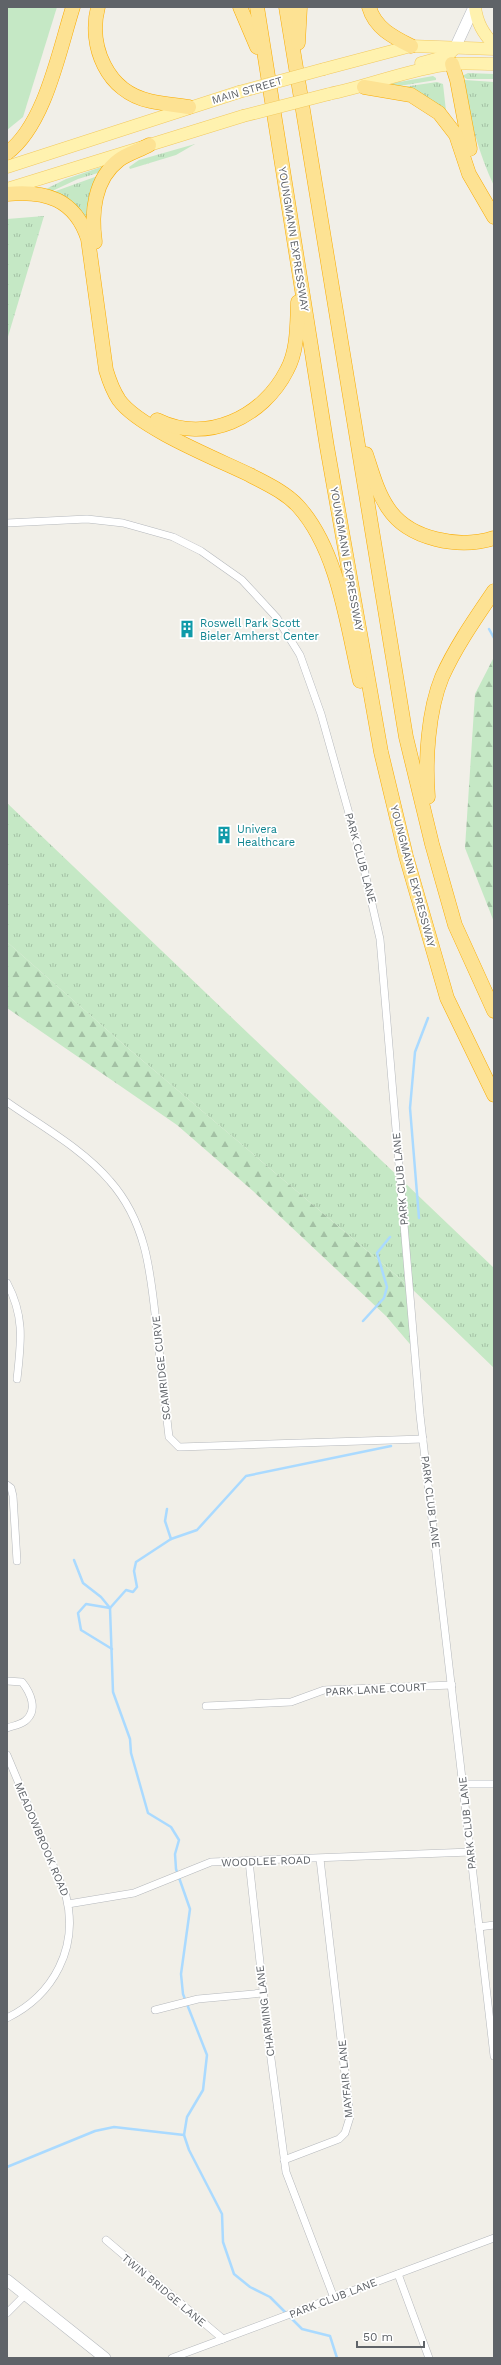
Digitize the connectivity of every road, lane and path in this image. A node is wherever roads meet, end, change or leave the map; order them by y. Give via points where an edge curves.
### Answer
1 (73, 7) edge
2 (98, 7) edge
3 (240, 7) edge
4 (257, 7) edge
5 (286, 7) edge
6 (300, 7) edge
7 (368, 7) edge
8 (475, 7) edge
9 (494, 45) edge
10 (411, 46) junction
11 (455, 48) junction
12 (494, 49) edge
13 (494, 57) edge
14 (452, 64) junction
15 (494, 64) edge
16 (265, 65) junction
17 (298, 81) junction
18 (381, 82) junction
19 (364, 87) junction
20 (189, 108) junction
21 (456, 135) junction
22 (149, 145) junction
23 (7, 153) edge
24 (7, 167) edge
25 (7, 188) edge
26 (7, 194) edge
27 (494, 200) edge
28 (494, 217) edge
29 (300, 273) junction
30 (354, 423) junction
31 (7, 523) edge
32 (494, 538) edge
33 (494, 591) edge
34 (381, 752) junction
35 (432, 844) junction
36 (494, 1011) edge
37 (494, 1095) edge
38 (7, 1102) edge
39 (7, 1283) edge
40 (17, 1379) dead end
41 (423, 1439) junction
42 (7, 1485) edge
43 (15, 1510) junction
44 (7, 1511) edge
45 (17, 1561) dead end
46 (7, 1681) edge
47 (452, 1685) junction
48 (206, 1706) dead end
49 (7, 1728) edge
50 (7, 1755) edge
51 (463, 1784) junction
52 (494, 1784) edge
53 (471, 1852) junction
54 (320, 1859) junction
55 (248, 1861) junction
56 (68, 1904) junction
57 (494, 1925) edge
58 (479, 1927) junction
59 (263, 1993) junction
60 (155, 2010) dead end
61 (7, 2018) edge
62 (494, 2056) edge
63 (284, 2160) junction
64 (494, 2238) edge
65 (106, 2240) dead end
66 (398, 2274) junction
67 (7, 2280) edge
68 (25, 2295) junction
69 (334, 2298) junction
70 (7, 2313) edge
71 (223, 2339) junction
72 (105, 2358) edge
73 (172, 2358) edge
74 (429, 2358) edge

1 - 23 highway via 46,90 29,130
2 - 20 highway via 94,22 96,43 101,60 113,80 130,94 149,101
3 - 16 highway
4 - 16 highway, YOUNGMANN EXPRESSWAY
5 - 17 highway
6 - 17 highway via 297,34
7 - 10 highway via 377,24 390,36
8 - 9 main road via 476,20 480,28
8 - 11 main road
10 - 11 main road, MAIN STREET
10 - 20 main road, MAIN STREET, bridge
11 - 12 main road, MAIN STREET
11 - 14 main road
11 - 18 main road via 447,56 421,63
13 - 14 main road via 460,59
14 - 15 main road
14 - 18 main road
14 - 21 highway via 448,80
14 - 27 highway via 468,142 479,175
16 - 29 highway, YOUNGMANN EXPRESSWAY
17 - 30 highway
18 - 19 main road
19 - 21 highway via 411,95 439,113
19 - 22 main road, bridge via 243,116
20 - 24 main road, MAIN STREET
21 - 28 highway via 469,174
22 - 25 main road
22 - 29 highway via 119,160 99,188 93,212 110,364 119,387 142,411 167,424 192,430 230,424 258,407 274,392 294,354
26 - 34 highway via 27,192 52,198 76,214 83,224 88,239 106,370 111,386 120,401 151,426 272,486 297,505 309,520 327,555 336,582 361,685
29 - 34 highway, YOUNGMANN EXPRESSWAY via 327,447
30 - 32 highway via 384,501 397,519 411,529 436,540 456,543
30 - 35 highway via 406,737
31 - 41 street, PARK CLUB LANE via 68,519 106,520 150,529 189,545 221,564 255,593 290,637 304,664 321,714 361,856 380,940
33 - 35 highway via 462,640 442,679 436,697 426,778
34 - 37 highway, YOUNGMANN EXPRESSWAY via 406,856 447,998
35 - 36 highway via 455,925
38 - 41 street, SCAMRIDGE CURVE via 96,1166 124,1198 134,1216 150,1270 168,1437 179,1447
39 - 40 street via 14,1297 21,1324
41 - 47 street, PARK CLUB LANE
42 - 43 street via 11,1488
43 - 44 street
43 - 45 street
46 - 49 street via 22,1682 30,1692 32,1708 25,1721
47 - 48 street, PARK LANE COURT via 324,1690 290,1702
47 - 51 street, PARK CLUB LANE
50 - 56 street, MEADOWBROOK ROAD
51 - 52 street
51 - 53 street, PARK CLUB LANE
53 - 54 street, WOODLEE ROAD
53 - 58 street, PARK CLUB LANE
54 - 55 street, WOODLEE ROAD
54 - 63 street, MAYFAIR LANE via 350,2117 345,2133 339,2139
55 - 56 street, WOODLEE ROAD via 211,1862 134,1893
55 - 59 street, CHARMING LANE
56 - 61 street, MEADOWBROOK ROAD via 68,1947 56,1977 35,2001
57 - 58 street
58 - 62 street, PARK CLUB LANE
59 - 60 street via 198,1999
59 - 63 street, CHARMING LANE
63 - 69 street via 286,2172
64 - 66 street, PARK CLUB LANE
65 - 71 street, TWIN BRIDGE LANE
66 - 69 street, PARK CLUB LANE
66 - 74 street
67 - 68 main road
68 - 70 street
68 - 72 main road
69 - 71 street, PARK CLUB LANE
71 - 73 street, PARK CLUB LANE

